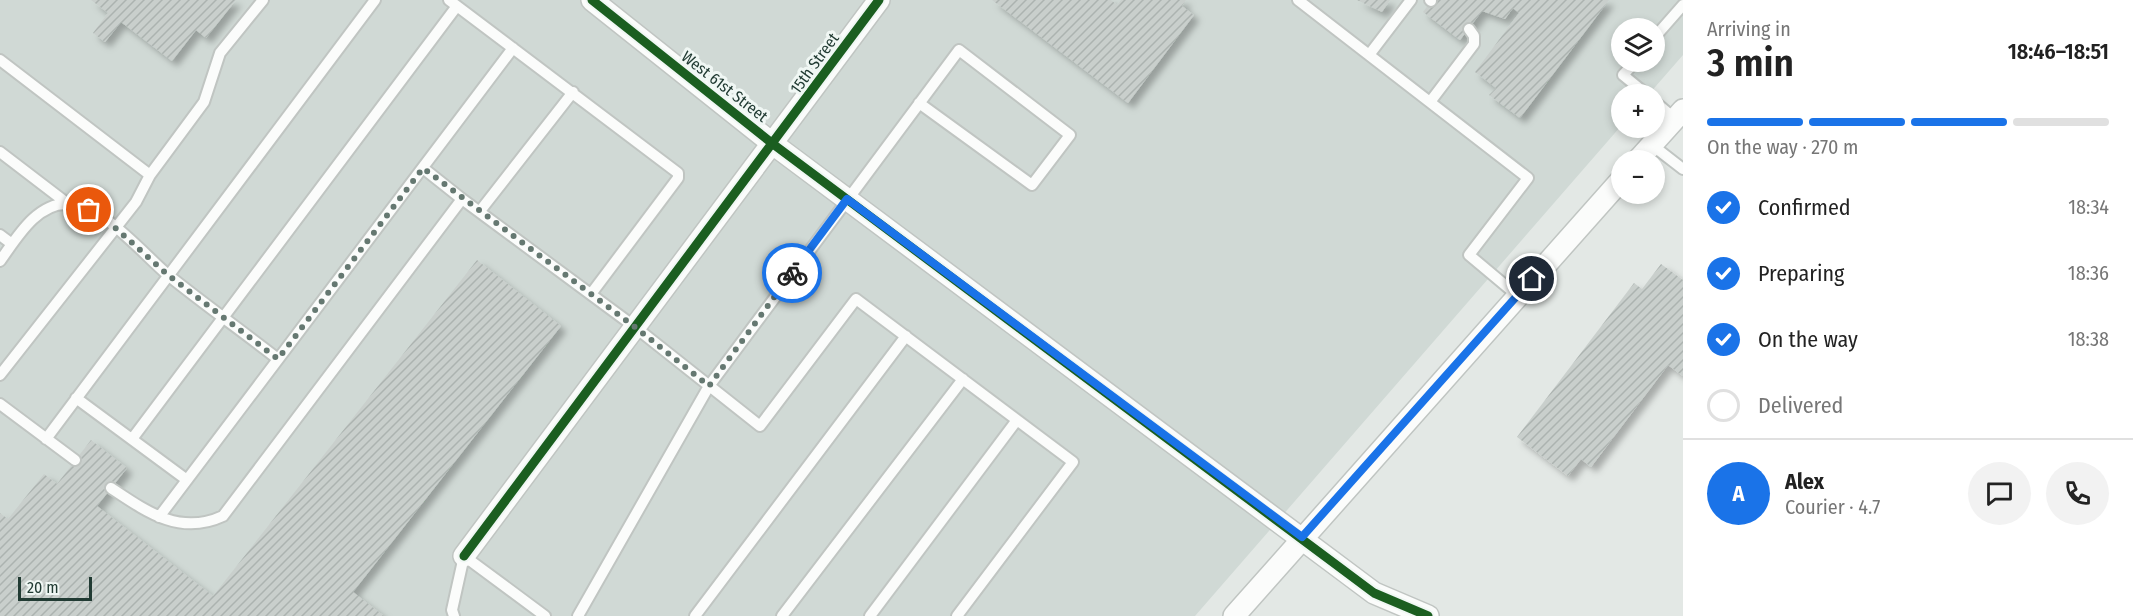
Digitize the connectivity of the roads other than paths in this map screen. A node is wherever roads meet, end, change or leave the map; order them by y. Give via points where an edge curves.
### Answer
1 (262, 0) edge
2 (375, 0) edge
3 (592, 0) edge
4 (879, 0) edge
5 (1298, 0) edge
6 (1411, 0) edge
7 (453, 3) edge
8 (1683, 5) edge
9 (1665, 25) edge
10 (1469, 29) dead end
11 (513, 48) junction
12 (1369, 55) junction
13 (0, 60) edge
14 (1626, 72) edge
15 (1634, 84) edge
16 (573, 92) junction
17 (1430, 102) junction
18 (919, 103) junction
19 (1665, 107) edge
20 (1679, 115) edge
21 (773, 144) junction
22 (1648, 150) edge
23 (0, 152) edge
24 (1665, 161) edge
25 (423, 168) junction
26 (1683, 169) edge
27 (150, 175) junction
28 (1611, 191) edge
29 (462, 198) junction
30 (847, 199) junction
31 (68, 204) junction
32 (480, 211) junction
33 (116, 229) junction
34 (0, 235) edge
35 (12, 244) junction
36 (0, 261) edge
37 (168, 275) junction
38 (591, 294) junction
39 (1518, 296) junction
40 (224, 317) junction
41 (635, 327) junction
42 (906, 336) junction
43 (278, 359) junction
44 (0, 375) edge
45 (963, 378) junction
46 (709, 386) junction
47 (76, 398) junction
48 (0, 404) edge
49 (1017, 420) junction
50 (46, 439) junction
51 (132, 439) junction
52 (75, 460) dead end
53 (187, 480) junction
54 (111, 488) dead end
55 (159, 517) junction
56 (1302, 537) junction
57 (464, 556) junction
58 (454, 616) edge
59 (545, 616) edge
60 (579, 616) edge
61 (695, 616) edge
62 (782, 616) edge
63 (870, 616) edge
64 (957, 616) edge
65 (1233, 616) edge
66 (1428, 616) edge

1 - 27 lane via 220,53 204,102
2 - 37 lane
3 - 21 street, West 61st Street
4 - 21 street, 15th Street
5 - 12 lane
6 - 12 lane
7 - 11 lane
7 - 40 lane
8 - 9 lane
10 - 17 lane via 1474,44
11 - 16 lane
11 - 25 lane
12 - 17 lane
13 - 27 lane
14 - 15 lane via 1623,75
16 - 32 lane
16 - 38 lane via 678,172 678,178
17 - 39 lane via 1528,178 1469,255
18 - 18 lane via 959,50 1070,135 1032,185
18 - 30 lane
19 - 20 lane
20 - 22 street
21 - 30 street, West 61st Street
21 - 41 street, 15th Street
23 - 31 lane
24 - 26 lane
25 - 29 lane
25 - 43 lane
27 - 33 lane
28 - 39 street
29 - 32 lane
29 - 55 lane via 230,509 223,516 201,524
30 - 46 lane
30 - 56 street, West 61st Street
31 - 33 lane via 89,210
31 - 35 lane via 39,214
32 - 38 lane
33 - 37 lane
33 - 44 lane
34 - 35 lane
35 - 36 lane
37 - 40 lane
37 - 47 lane
38 - 41 lane
39 - 56 street
40 - 43 lane
40 - 51 lane
41 - 46 lane
41 - 57 street, 15th Street
42 - 45 lane
42 - 46 lane via 856,299 760,426
42 - 61 lane
43 - 53 lane
45 - 49 lane
45 - 62 lane
46 - 60 lane
47 - 50 lane
47 - 51 lane
48 - 50 lane
49 - 63 lane
49 - 64 lane via 1073,462
50 - 52 lane
51 - 53 lane
53 - 55 lane
54 - 55 lane
56 - 65 street
56 - 66 street, West 61st Street via 1374,593
57 - 58 lane
57 - 59 lane

